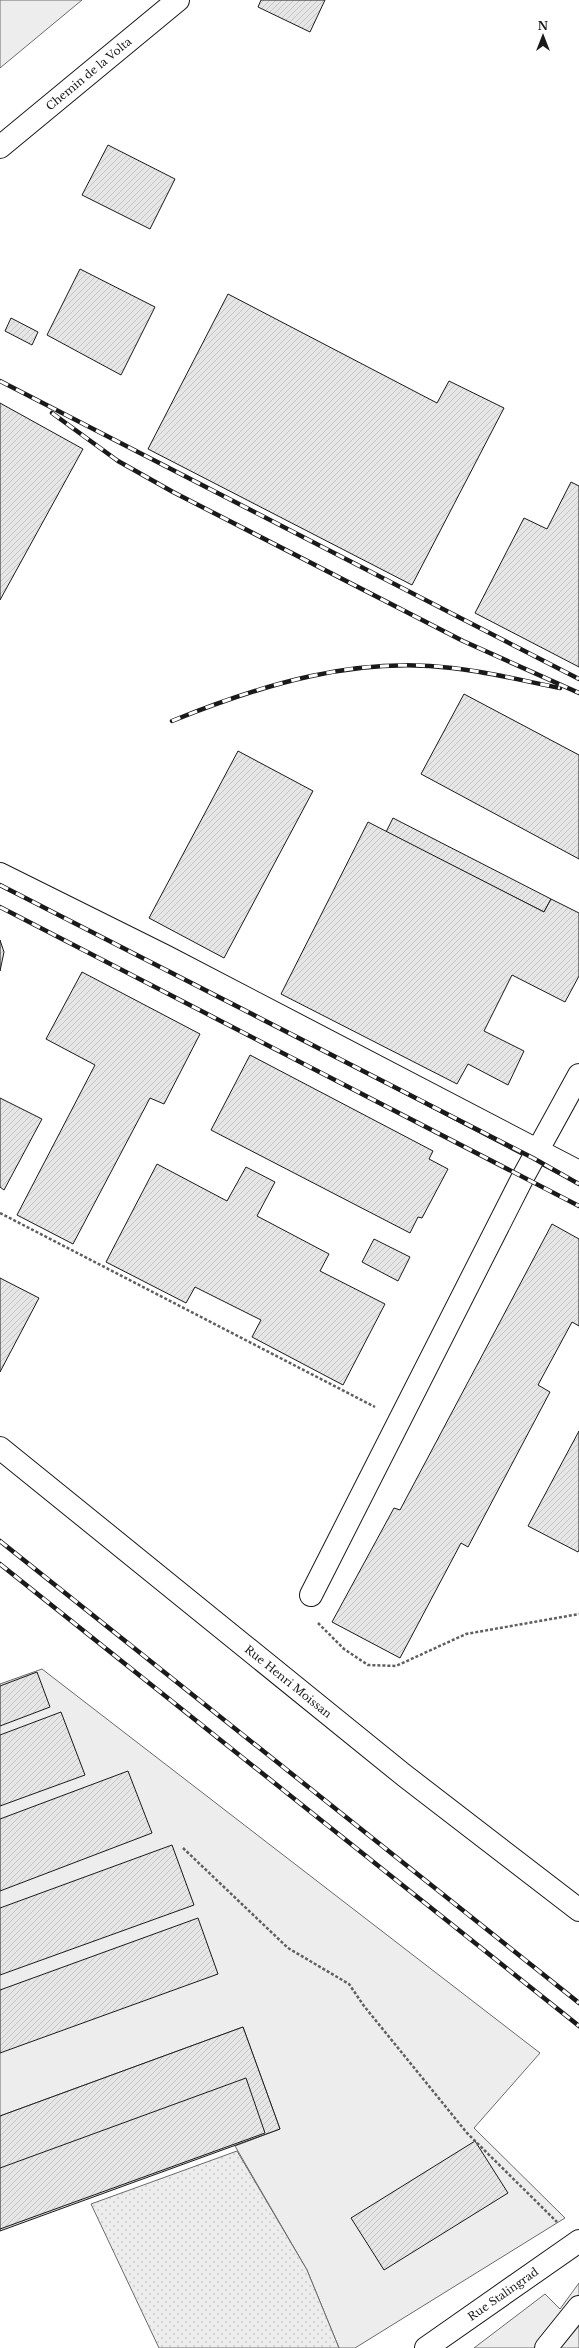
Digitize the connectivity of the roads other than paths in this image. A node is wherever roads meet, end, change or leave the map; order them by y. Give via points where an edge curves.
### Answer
1 (178, 0) edge
2 (0, 147) edge
3 (0, 874) edge
4 (579, 1075) edge
5 (536, 1151) junction
6 (579, 1172) edge
7 (0, 1448) edge
8 (311, 1595) dead end
9 (579, 1910) edge
10 (578, 2242) edge
11 (579, 2307) edge
12 (426, 2348) edge
13 (546, 2348) edge

1 - 2 street, Chemin de la Volta
3 - 5 street via 172,960
4 - 5 street
5 - 6 street
5 - 8 street
7 - 9 street, Rue Henri Moissan via 405,1776
10 - 12 street, Rue Stalingrad
11 - 13 street

